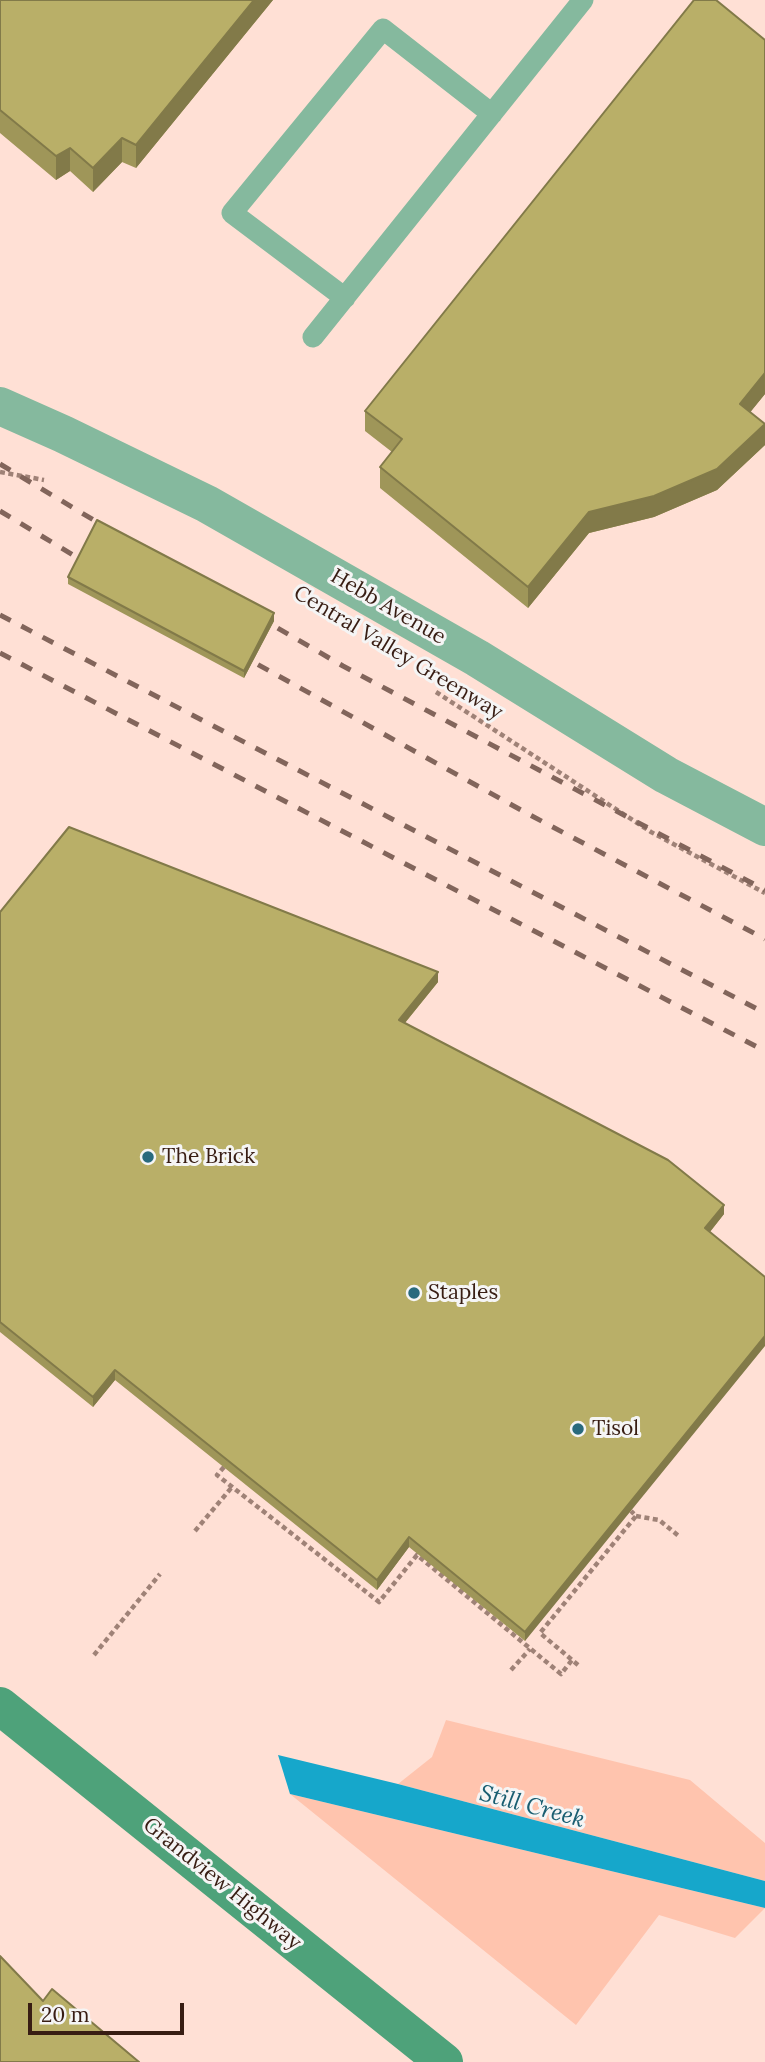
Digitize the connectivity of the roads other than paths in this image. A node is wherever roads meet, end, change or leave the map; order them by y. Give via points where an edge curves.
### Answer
1 (583, 0) edge
2 (492, 114) junction
3 (345, 298) junction
4 (313, 337) dead end
5 (0, 406) edge
6 (765, 827) edge
7 (0, 1706) edge
8 (444, 2062) edge

1 - 2 lane
2 - 3 lane
2 - 3 lane via 383,29 232,213
3 - 4 lane
5 - 6 street, Hebb Avenue via 207,504 477,657 666,775
7 - 8 main road, Grandview Highway

